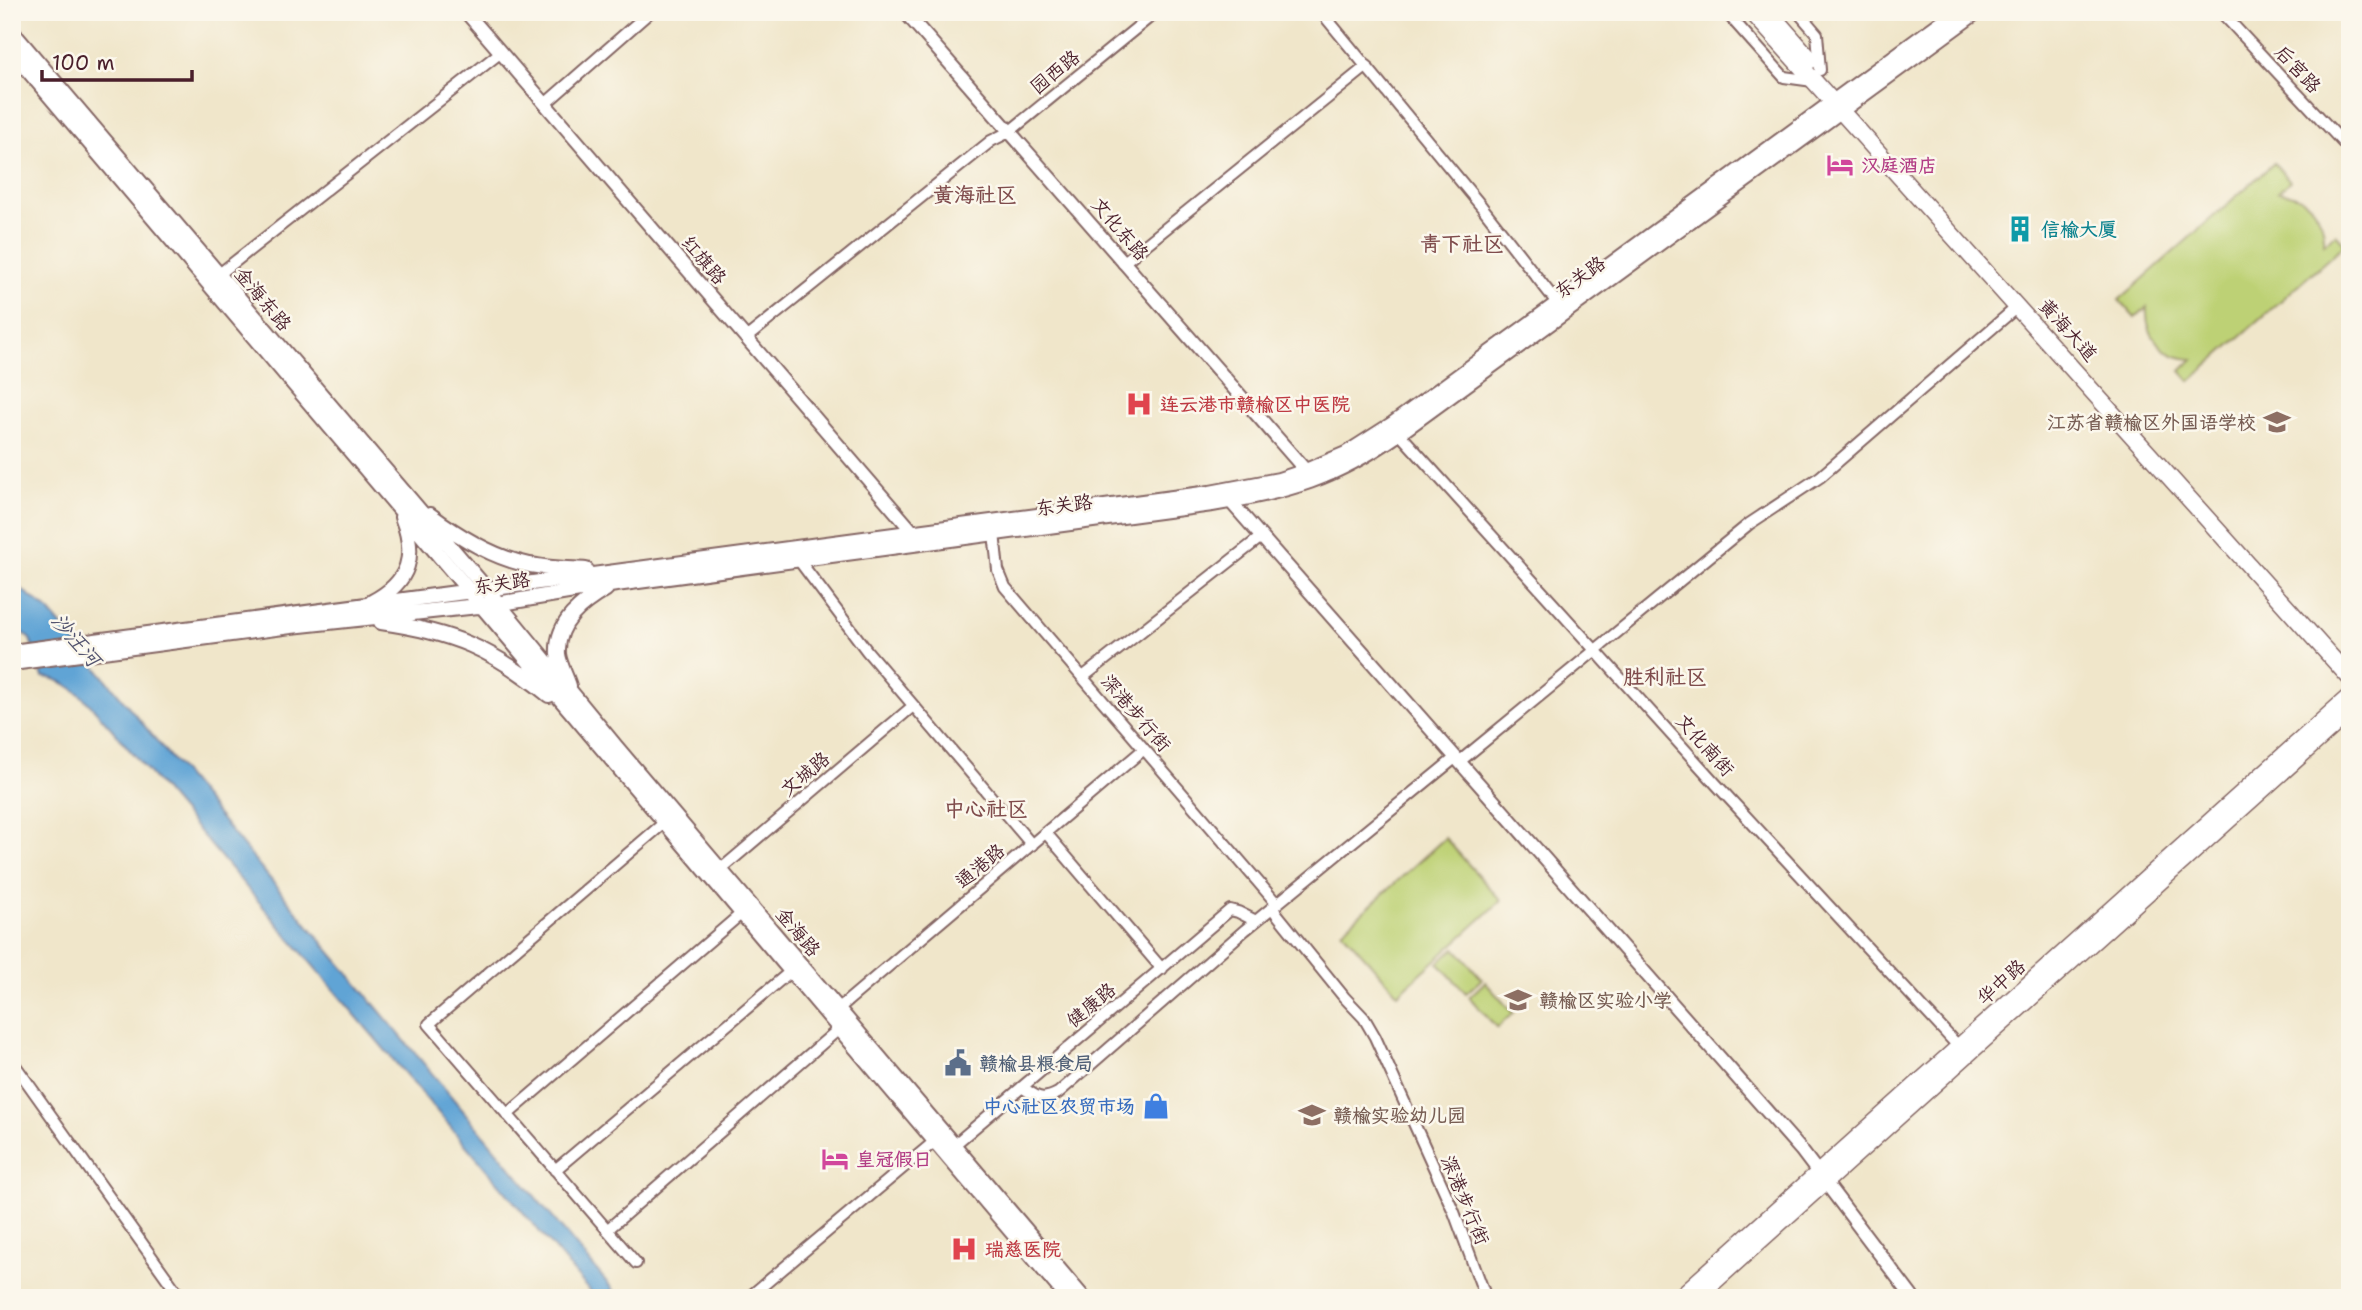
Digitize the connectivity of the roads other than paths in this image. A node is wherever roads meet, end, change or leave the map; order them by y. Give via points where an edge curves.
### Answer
1 (466, 12) edge
2 (650, 12) edge
3 (905, 12) edge
4 (1156, 12) edge
5 (1726, 12) edge
6 (1752, 12) edge
7 (1769, 12) edge
8 (1798, 12) edge
9 (1956, 12) edge
10 (1976, 12) edge
11 (2221, 12) edge
12 (1323, 14) edge
13 (12, 32) edge
14 (12, 51) edge
15 (500, 52) junction
16 (1367, 66) junction
17 (1818, 76) junction
18 (1842, 103) junction
19 (545, 104) junction
20 (1009, 132) junction
21 (2350, 150) edge
22 (1123, 263) junction
23 (218, 275) junction
24 (1558, 304) junction
25 (2018, 306) junction
26 (746, 338) junction
27 (1399, 433) junction
28 (1306, 471) junction
29 (1230, 501) junction
30 (405, 504) junction
31 (913, 532) junction
32 (994, 533) junction
33 (1261, 537) junction
34 (798, 559) junction
35 (615, 578) junction
36 (486, 590) junction
37 (471, 592) junction
38 (367, 604) junction
39 (490, 605) junction
40 (359, 619) junction
41 (1595, 649) junction
42 (12, 652) edge
43 (2350, 662) edge
44 (12, 663) edge
45 (1083, 677) junction
46 (2350, 678) edge
47 (571, 694) junction
48 (2350, 696) edge
49 (912, 706) junction
50 (2350, 711) edge
51 (579, 719) junction
52 (1144, 749) junction
53 (1457, 760) junction
54 (666, 822) junction
55 (1046, 832) junction
56 (1032, 845) junction
57 (720, 870) junction
58 (1275, 906) junction
59 (742, 913) junction
60 (1256, 921) junction
61 (1161, 968) junction
62 (791, 971) junction
63 (838, 1009) junction
64 (840, 1028) junction
65 (1959, 1047) junction
66 (12, 1061) edge
67 (1022, 1087) junction
68 (507, 1115) junction
69 (935, 1141) junction
70 (954, 1145) junction
71 (555, 1170) junction
72 (1821, 1178) junction
73 (607, 1230) junction
74 (636, 1264) dead end
75 (181, 1298) edge
76 (748, 1298) edge
77 (1068, 1298) edge
78 (1083, 1298) edge
79 (1486, 1298) edge
80 (1679, 1298) edge
81 (1696, 1298) edge
82 (1913, 1298) edge

1 - 15 street, 红旗路
2 - 19 street
3 - 20 street, 文化东路
4 - 20 street, 园西路
5 - 17 street via 1784,77
6 - 17 main road, 黄海大道
7 - 17 main road, 黄海大道
8 - 17 street via 1817,34
9 - 18 main road, 东关路
10 - 18 main road, 东关路
11 - 21 street, 后宫路
12 - 16 street
13 - 23 main road, 金海东路
14 - 30 main road, 金海东路
15 - 19 street, 红旗路
15 - 23 street
16 - 22 street
16 - 24 street
17 - 18 main road, 黄海大道
18 - 24 main road, 东关路
18 - 25 main road, 黄海大道
18 - 27 main road, 东关路
18 - 43 main road, 黄海大道
19 - 26 street, 红旗路
20 - 22 street, 文化东路
20 - 26 street, 园西路 via 991,141
22 - 28 street, 文化东路
23 - 30 main road, 金海东路
24 - 28 main road, 东关路 via 1362,445
25 - 41 street via 1820,477 1749,524
25 - 46 main road, 黄海大道
26 - 31 street, 红旗路
27 - 29 main road, 东关路 via 1335,472 1282,491
27 - 41 street, 文化南街
28 - 31 main road, 东关路 via 1210,493
29 - 32 main road, 东关路
29 - 33 street
30 - 35 main road via 494,554 535,566
30 - 36 main road, 金海东路
30 - 37 main road, 金海东路
30 - 38 main road via 410,557 401,581
31 - 35 main road, 东关路
32 - 34 main road, 东关路
32 - 45 street, 深港步行街 via 1000,579
33 - 45 street
33 - 53 street
34 - 35 main road, 东关路
34 - 49 street
35 - 36 main road, 东关路
35 - 39 main road, 东关路
35 - 47 main road via 573,612 562,631 558,654
36 - 37 main road, 东关路
36 - 39 main road, 金海路
37 - 38 main road, 东关路
37 - 39 main road, 金海路
38 - 42 main road, 东关路
39 - 40 main road, 东关路
39 - 47 main road, 金海路
39 - 51 main road, 金海路
40 - 44 main road, 东关路
40 - 51 main road via 452,636 525,675
41 - 53 street
41 - 65 street, 文化南街
45 - 52 street, 深港步行街
47 - 57 main road, 金海路
48 - 65 main road, 华中路
49 - 56 street
49 - 57 street, 文城路
50 - 72 main road, 华中路
51 - 54 main road, 金海路
52 - 55 street, 通港路
52 - 58 street, 深港步行街
53 - 58 street
53 - 72 street
54 - 59 main road, 金海路
54 - 68 street via 429,1024
55 - 56 street, 通港路
55 - 61 street
56 - 63 street, 通港路
57 - 63 main road, 金海路
58 - 60 street
58 - 79 street, 深港步行街 via 1375,1037 1454,1212
59 - 62 main road, 金海路
59 - 68 street
60 - 61 street, 健康路 via 1230,910
60 - 67 street via 1058,1093 1039,1098
61 - 67 street, 健康路
62 - 64 main road, 金海路
62 - 71 street
63 - 70 main road, 金海路
64 - 69 main road, 金海路
64 - 73 street
65 - 72 main road, 华中路
66 - 75 street
67 - 70 street, 健康路
68 - 71 street
69 - 76 street
69 - 77 main road, 金海路
70 - 78 main road, 金海路
71 - 73 street
72 - 80 main road, 华中路
72 - 81 main road, 华中路
72 - 82 street
73 - 74 street

